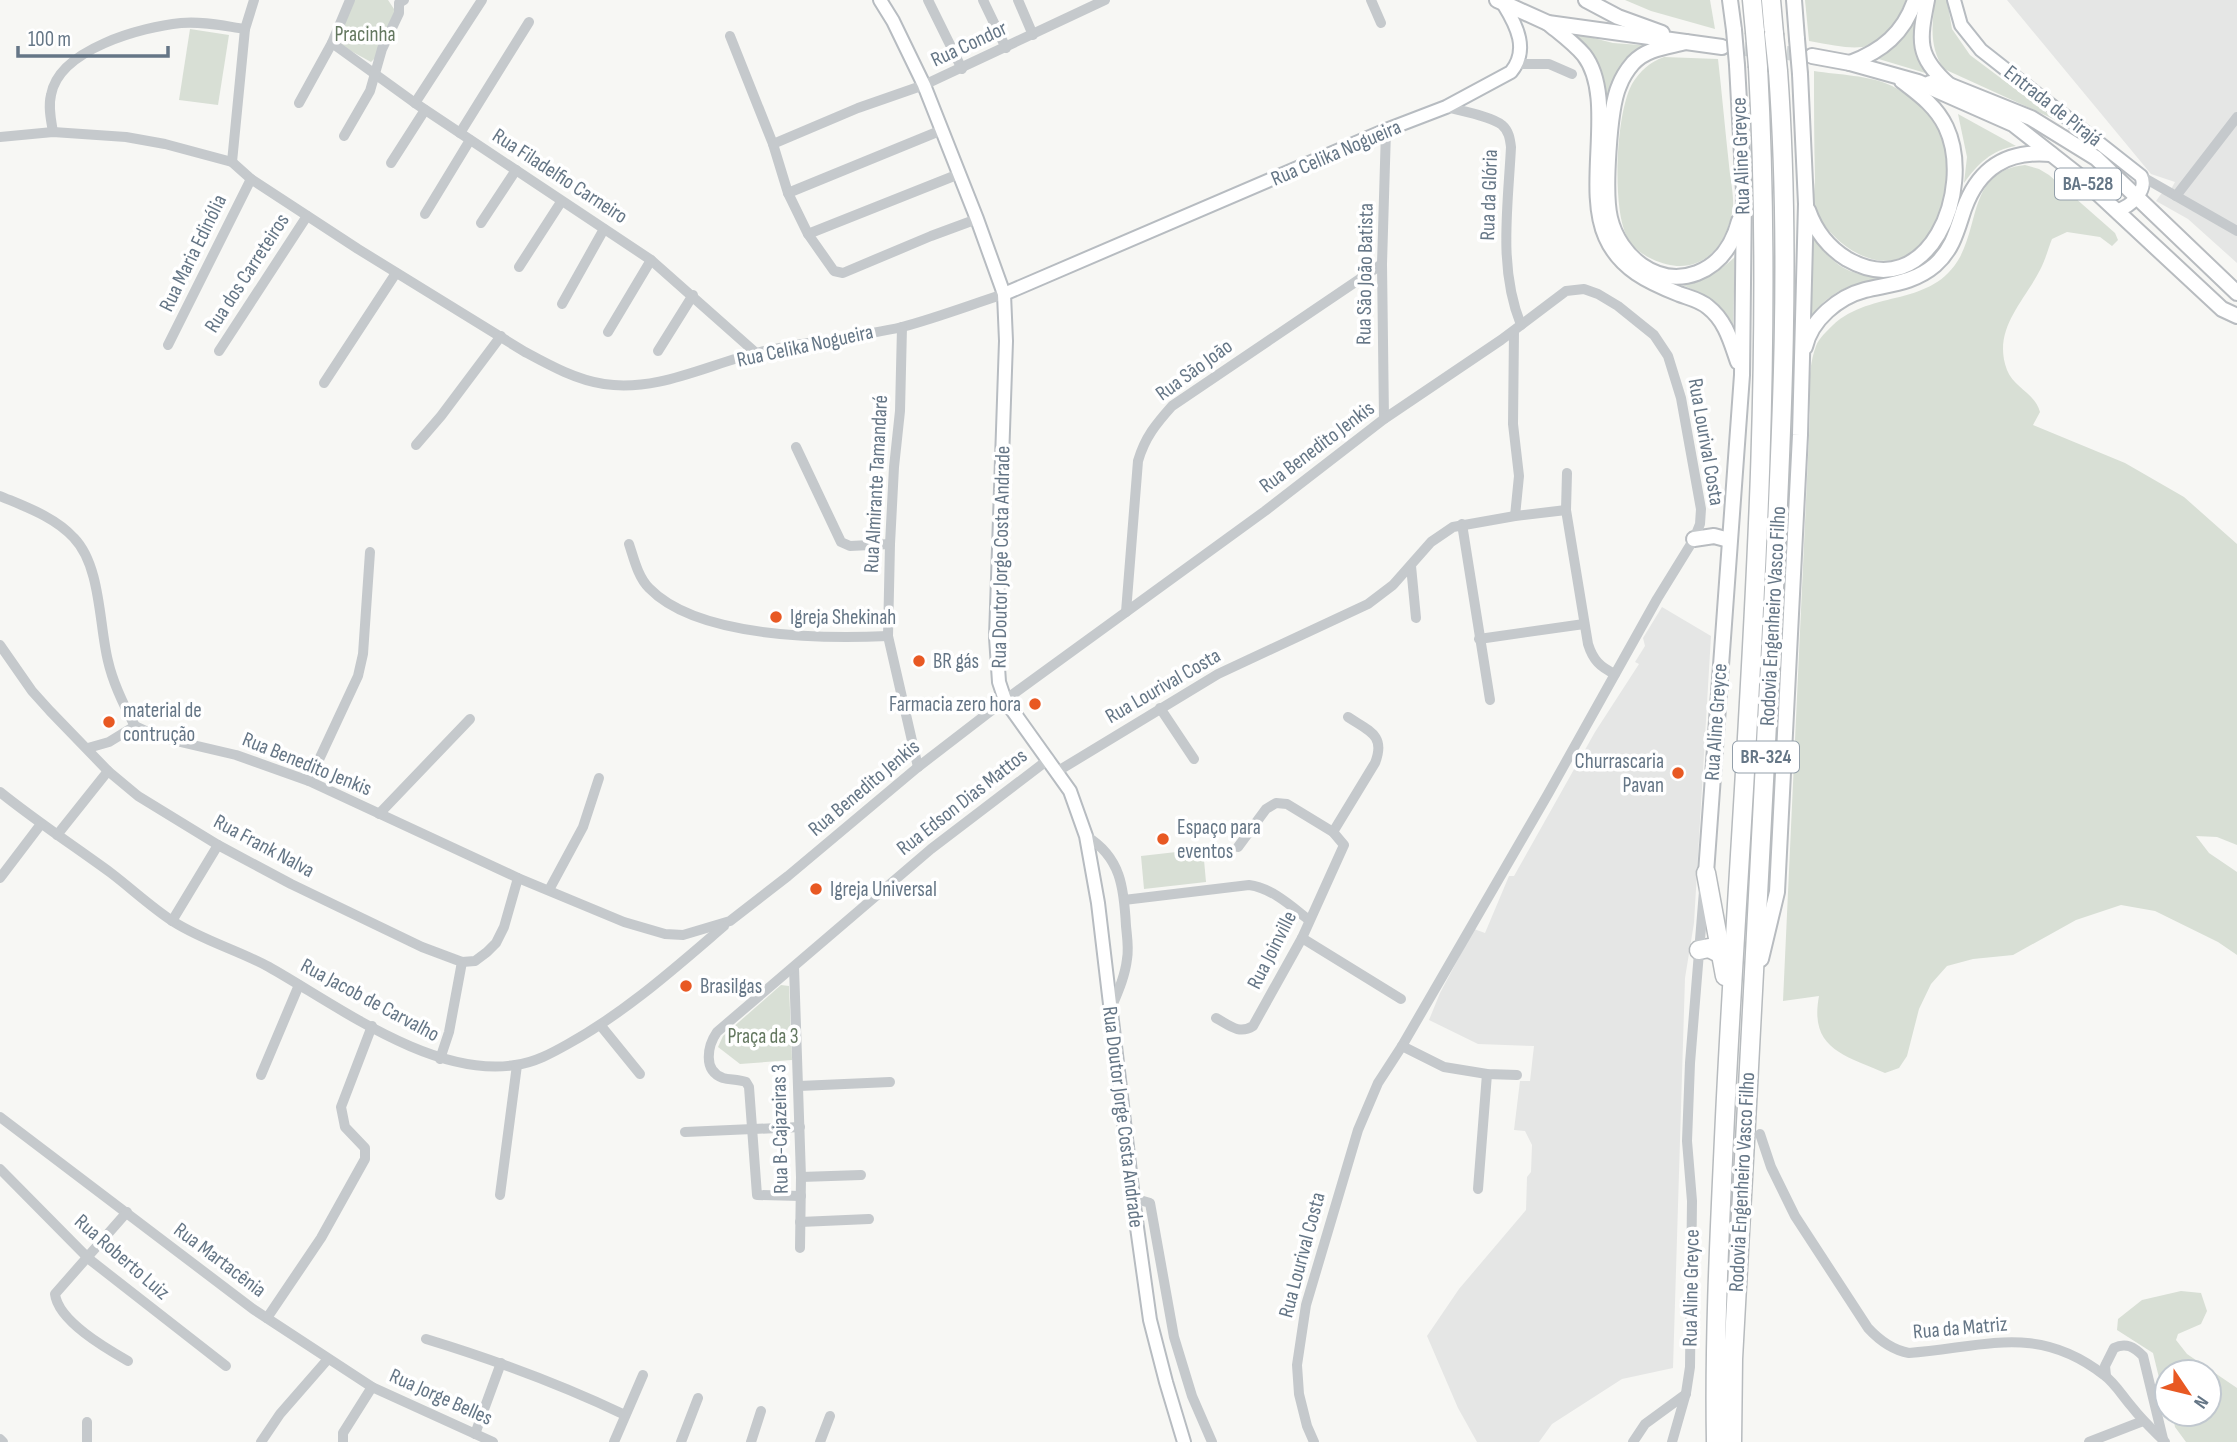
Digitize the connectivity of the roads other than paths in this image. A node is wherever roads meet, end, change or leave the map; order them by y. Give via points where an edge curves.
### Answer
1 (254, 0) edge
2 (350, 0) edge
3 (482, 0) edge
4 (880, 0) edge
5 (928, 0) edge
6 (983, 0) edge
7 (1018, 0) edge
8 (1105, 0) edge
9 (1371, 0) edge
10 (1586, 0) edge
11 (1730, 0) edge
12 (1752, 0) edge
13 (1771, 0) edge
14 (1794, 0) edge
15 (1915, 0) edge
16 (1927, 0) edge
17 (1954, 0) edge
18 (400, 1) edge
19 (1501, 2) edge
20 (529, 22) dead end
21 (1381, 23) dead end
22 (1548, 23) junction
23 (245, 29) junction
24 (1033, 35) junction
25 (730, 36) dead end
26 (1686, 42) junction
27 (332, 43) junction
28 (1722, 47) tunnel mouth
29 (1006, 48) junction
30 (1812, 56) tunnel mouth
31 (1850, 63) junction
32 (1518, 64) junction
33 (962, 69) junction
34 (1572, 74) dead end
35 (373, 75) junction
36 (1895, 76) junction
37 (1918, 82) junction
38 (924, 85) junction
39 (1949, 85) junction
40 (299, 103) dead end
41 (415, 103) junction
42 (1446, 107) junction
43 (425, 110) junction
44 (2237, 117) edge
45 (942, 130) junction
46 (1386, 130) junction
47 (53, 132) junction
48 (460, 133) junction
49 (344, 136) dead end
50 (0, 137) edge
51 (471, 140) junction
52 (773, 144) junction
53 (2053, 155) junction
54 (232, 162) junction
55 (391, 163) dead end
56 (516, 170) junction
57 (959, 174) junction
58 (2141, 176) junction
59 (251, 178) junction
60 (1744, 192) junction
61 (788, 193) junction
62 (2137, 196) junction
63 (2176, 196) junction
64 (561, 202) junction
65 (1806, 204) junction
66 (2117, 210) junction
67 (425, 214) dead end
68 (307, 216) junction
69 (977, 219) junction
70 (481, 223) dead end
71 (604, 229) junction
72 (2237, 231) edge
73 (808, 233) junction
74 (651, 260) junction
75 (1382, 264) junction
76 (519, 267) dead end
77 (396, 273) junction
78 (2237, 293) edge
79 (1004, 294) junction
80 (693, 295) junction
81 (562, 304) dead end
82 (1539, 311) joint
83 (2237, 316) edge
84 (902, 327) junction
85 (1517, 328) junction
86 (608, 332) dead end
87 (501, 337) junction
88 (168, 345) dead end
89 (219, 351) dead end
90 (658, 351) dead end
91 (756, 353) junction
92 (1801, 370) junction
93 (1742, 375) junction
94 (324, 383) dead end
95 (1384, 419) junction
96 (416, 445) dead end
97 (796, 447) dead end
98 (1567, 473) dead end
99 (0, 496) edge
100 (1566, 510) junction
101 (1515, 516) junction
102 (1462, 524) junction
103 (1694, 538) junction
104 (1729, 540) junction
105 (629, 544) dead end
106 (890, 544) junction
107 (370, 551) dead end
108 (1411, 566) junction
109 (1126, 612) junction
110 (1416, 618) dead end
111 (1584, 624) junction
112 (888, 636) junction
113 (1479, 639) junction
114 (0, 645) edge
115 (1615, 674) junction
116 (1005, 700) junction
117 (1490, 700) dead end
118 (1160, 708) junction
119 (1348, 717) dead end
120 (470, 719) dead end
121 (135, 726) junction
122 (88, 748) junction
123 (1049, 759) junction
124 (1194, 759) dead end
125 (918, 767) junction
126 (108, 771) junction
127 (1058, 771) junction
128 (599, 778) dead end
129 (309, 782) junction
130 (0, 792) edge
131 (379, 814) junction
132 (41, 824) junction
133 (1333, 832) junction
134 (57, 835) junction
135 (1086, 836) junction
136 (218, 845) junction
137 (1238, 847) dead end
138 (1706, 873) junction
139 (0, 878) edge
140 (517, 878) junction
141 (550, 890) junction
142 (1124, 900) junction
143 (1309, 920) junction
144 (172, 921) junction
145 (730, 921) junction
146 (1302, 938) junction
147 (1699, 950) junction
148 (1721, 954) junction
149 (462, 962) junction
150 (794, 967) junction
151 (299, 985) junction
152 (1751, 998) junction
153 (1401, 999) dead end
154 (1730, 1005) junction
155 (1110, 1011) junction
156 (1216, 1018) dead end
157 (372, 1026) junction
158 (601, 1026) junction
159 (1402, 1046) junction
160 (440, 1059) junction
161 (517, 1065) junction
162 (640, 1074) dead end
163 (1487, 1074) junction
164 (1517, 1074) dead end
165 (261, 1076) dead end
166 (890, 1082) dead end
167 (799, 1086) junction
168 (0, 1117) edge
169 (800, 1128) junction
170 (752, 1129) junction
171 (685, 1132) dead end
172 (1760, 1134) dead end
173 (0, 1169) edge
174 (861, 1175) dead end
175 (801, 1177) junction
176 (1478, 1189) dead end
177 (500, 1195) dead end
178 (801, 1196) junction
179 (1133, 1198) junction
180 (127, 1212) junction
181 (869, 1219) dead end
182 (800, 1222) junction
183 (800, 1248) dead end
184 (89, 1259) junction
185 (267, 1318) junction
186 (426, 1339) dead end
187 (328, 1359) junction
188 (128, 1361) dead end
189 (501, 1363) junction
190 (226, 1366) dead end
191 (643, 1375) dead end
192 (2106, 1376) junction
193 (372, 1387) junction
194 (1686, 1394) junction
195 (698, 1398) dead end
196 (761, 1411) dead end
197 (625, 1415) junction
198 (830, 1416) dead end
199 (2143, 1421) junction
200 (87, 1422) dead end
201 (484, 1439) edge
202 (2164, 1441) edge
203 (87, 1442) edge
204 (261, 1442) edge
205 (343, 1442) edge
206 (614, 1442) edge
207 (681, 1442) edge
208 (751, 1442) edge
209 (820, 1442) edge
210 (1184, 1442) edge
211 (1212, 1442) edge
212 (1314, 1442) edge
213 (1633, 1442) edge
214 (1672, 1442) edge
215 (1716, 1442) edge
216 (1732, 1442) edge
217 (2088, 1442) edge

1 - 23 street
2 - 27 street
3 - 41 street
4 - 38 main road, Rua Doutor Jorge Costa Andrade
5 - 33 street
6 - 29 street
7 - 24 street
8 - 24 street, Rua Condor
9 - 21 street
10 - 26 main road
11 - 60 main road, Rua Aline Greyce, bridge
12 - 154 highway, Rodovia Engenheiro Vasco Filho / BR-324, bridge via 1765,233 1763,389
13 - 152 highway, Rodovia Engenheiro Vasco Filho / BR-324, bridge via 1784,157 1784,346
14 - 65 main road, bridge
15 - 31 main road via 1893,38
16 - 39 main road via 1921,32 1925,57
17 - 58 main road, Entrada de Pirajá via 1961,25 1981,50
18 - 35 street via 395,25
19 - 22 main road
19 - 32 main road via 1519,35
20 - 48 street
22 - 26 main road
22 - 93 main road via 1584,56 1592,70 1599,113 1597,198 1606,239 1640,276 1710,308 1727,330
23 - 47 street via 182,23 125,35 79,57 55,83 51,95
23 - 54 street
24 - 29 street, Rua Condor
25 - 52 street
26 - 28 main road
26 - 60 main road via 1646,52 1619,85 1609,152 1610,221 1625,249 1649,271 1693,275 1726,251 1738,225
27 - 35 street, Rua Filadelfio Carneiro
27 - 40 street
29 - 33 street, Rua Condor
30 - 31 main road, BA-528
31 - 36 main road, BA-528
32 - 34 street via 1549,64
32 - 42 main road, Rua Celika Nogueira
33 - 38 street, Rua Condor
35 - 41 street, Rua Filadelfio Carneiro
35 - 49 street
36 - 37 main road, BA-528
36 - 65 main road via 1927,100 1951,142 1954,177 1937,238 1906,266 1865,268 1828,244
37 - 39 main road
37 - 53 main road, BA-528 via 2013,124
38 - 45 main road, Rua Doutor Jorge Costa Andrade
38 - 52 street, Rua Condor
39 - 62 main road via 2054,131 2096,158
41 - 43 street, Rua Filadelfio Carneiro
42 - 46 main road, Rua Celika Nogueira
42 - 85 street, Rua da Glória via 1493,121 1508,133 1506,263
43 - 48 street, Rua Filadelfio Carneiro
43 - 55 street
44 - 63 street
45 - 57 main road, Rua Doutor Jorge Costa Andrade
45 - 61 street
46 - 75 street, Rua São João Batista
46 - 79 main road, Rua Celika Nogueira
47 - 50 street, Rua Celika Nogueira
47 - 54 street, Rua Celika Nogueira via 126,137
48 - 51 street, Rua Filadelfio Carneiro
51 - 56 street, Rua Filadelfio Carneiro
51 - 67 street
52 - 61 street
53 - 66 main road, BA-528
53 - 92 main road via 2021,154 1990,169 1969,196 1953,243 1940,260 1913,279 1862,291 1830,310 1811,330
54 - 59 street, Rua Celika Nogueira
56 - 64 street, Rua Filadelfio Carneiro
56 - 70 street
57 - 69 main road, Rua Doutor Jorge Costa Andrade
57 - 73 street
58 - 62 main road via 2144,184
58 - 63 street
59 - 68 street, Rua Celika Nogueira
59 - 88 street, Rua Maria Edinólia
60 - 93 main road, Rua Aline Greyce
61 - 73 street
62 - 66 main road
62 - 78 main road
63 - 72 street
64 - 71 street, Rua Filadelfio Carneiro
64 - 76 street
65 - 92 main road
66 - 83 main road, BA-528 via 2222,309
68 - 77 street, Rua Celika Nogueira
68 - 89 street, Rua dos Carreteiros
69 - 73 street via 843,273 834,271
69 - 79 main road, Rua Doutor Jorge Costa Andrade
71 - 74 street, Rua Filadelfio Carneiro
71 - 81 street
74 - 80 street, Rua Filadelfio Carneiro
74 - 86 street
75 - 95 street, Rua São João Batista
75 - 109 street, Rua São João via 1172,406 1153,427 1138,461
77 - 87 street, Rua Celika Nogueira
77 - 94 street
79 - 84 street, Rua Celika Nogueira
79 - 116 main road, Rua Doutor Jorge Costa Andrade via 996,637
80 - 90 street
80 - 91 street, Rua Filadelfio Carneiro
82 - 85 street, Rua Benedito Jenkis
82 - 103 street, Rua Lourival Costa via 1566,291 1584,289 1618,306 1654,335 1668,356 1681,398 1701,509
84 - 91 street, Rua Celika Nogueira
84 - 106 street, Rua Almirante Tamandaré
85 - 95 street, Rua Benedito Jenkis
85 - 101 street, Rua da Glória via 1513,425 1519,476
87 - 91 street, Rua Celika Nogueira via 546,364 604,384 687,376
87 - 96 street
92 - 152 main road via 1777,892
93 - 104 main road, Rua Aline Greyce
95 - 109 street, Rua Benedito Jenkis
97 - 106 street via 841,542
98 - 100 street
99 - 121 street via 61,526 85,552 97,591 108,664
100 - 101 street, Rua Lourival Costa
100 - 111 street
101 - 102 street, Rua Lourival Costa
102 - 108 street, Rua Lourival Costa via 1436,537
102 - 113 street
103 - 104 main road
103 - 115 street, Rua Lourival Costa
104 - 138 main road, Rua Aline Greyce
105 - 112 street via 649,588 692,616 740,628
106 - 112 street, Rua Almirante Tamandaré
107 - 129 street via 358,676
108 - 110 street
108 - 118 street, Rua Lourival Costa via 1393,585 1349,615 1253,656
109 - 116 street, Rua Benedito Jenkis
111 - 113 street
111 - 115 street via 1592,658
112 - 125 street, Rua Almirante Tamandaré
113 - 117 street
114 - 122 street, Rua Frank Nalva via 32,691
115 - 159 street, Rua Lourival Costa
116 - 123 main road, Rua Doutor Jorge Costa Andrade
116 - 125 street, Rua Benedito Jenkis
118 - 124 street
118 - 127 street, Rua Lourival Costa
119 - 133 street via 1373,733 1379,752
120 - 131 street
121 - 122 street
121 - 129 street, Rua Benedito Jenkis
122 - 126 street, Rua Frank Nalva
123 - 127 main road, Rua Doutor Jorge Costa Andrade
123 - 150 street, Rua Edson Dias Mattos via 932,849
125 - 145 street, Rua Benedito Jenkis
126 - 134 street
126 - 136 street, Rua Frank Nalva via 138,796
127 - 135 main road, Rua Doutor Jorge Costa Andrade
128 - 141 street via 583,827
129 - 131 street, Rua Benedito Jenkis
130 - 132 street, Rua Jacob de Carvalho
131 - 140 street, Rua Benedito Jenkis
132 - 134 street, Rua Jacob de Carvalho
132 - 139 street
133 - 137 street via 1287,804 1276,803 1266,809
133 - 143 street, Rua Joinville via 1342,841 1342,852
134 - 144 street, Rua Jacob de Carvalho
135 - 142 street via 1116,866
135 - 155 main road, Rua Doutor Jorge Costa Andrade
136 - 144 street
136 - 149 street, Rua Frank Nalva via 303,890
138 - 147 street, Rua Aline Greyce
138 - 148 highway
140 - 141 street, Rua Benedito Jenkis
140 - 149 street via 496,943 475,961
141 - 145 street, Rua Benedito Jenkis via 665,934 699,932
142 - 143 street via 1261,886
142 - 155 street via 1128,957
143 - 146 street, Rua Joinville
144 - 151 street, Rua Jacob de Carvalho
145 - 158 street, Rua Jacob de Carvalho
146 - 153 street
146 - 156 street, Rua Joinville via 1253,1026 1236,1030
147 - 148 highway via 1709,948
147 - 194 street, Rua Aline Greyce via 1687,1141 1692,1201
148 - 154 highway
149 - 160 street
150 - 167 street, Rua B-Cajazeiras 3
150 - 170 street, Rua Edson Dias Mattos via 717,1032 707,1052 712,1068 723,1078 739,1079 749,1087
151 - 157 street, Rua Jacob de Carvalho
151 - 165 street
152 - 216 highway, Rodovia Engenheiro Vasco Filho / BR-324
154 - 215 highway, Rodovia Engenheiro Vasco Filho / BR-324 via 1715,1361
155 - 179 main road, Rua Doutor Jorge Costa Andrade
157 - 160 street, Rua Jacob de Carvalho
157 - 185 street via 341,1107 345,1127 365,1148 365,1159 321,1238
158 - 161 street, Rua Jacob de Carvalho
158 - 162 street
159 - 163 street via 1444,1067
159 - 212 street, Rua Lourival Costa via 1378,1083 1358,1130 1306,1305 1297,1365 1298,1394
160 - 161 street, Rua Jacob de Carvalho via 478,1067
161 - 177 street
163 - 164 street
163 - 176 street
166 - 167 street
167 - 169 street, Rua B-Cajazeiras 3
168 - 180 street, Rua Martacênia
169 - 170 street
169 - 175 street, Rua B-Cajazeiras 3
170 - 171 street
170 - 178 street via 755,1189 760,1196
172 - 192 street, Rua da Matriz via 1795,1216 1868,1328 1885,1344 1909,1353 2004,1342 2043,1343
173 - 184 street, Rua Roberto Luiz
174 - 175 street
175 - 178 street, Rua B-Cajazeiras 3
178 - 182 street, Rua B-Cajazeiras 3
179 - 210 main road, Rua Doutor Jorge Costa Andrade via 1150,1320
179 - 211 street via 1150,1203 1174,1337
180 - 184 street
180 - 185 street, Rua Martacênia
181 - 182 street
182 - 183 street, Rua B-Cajazeiras 3
184 - 188 street via 60,1288 56,1299 94,1341
184 - 190 street, Rua Roberto Luiz
185 - 187 street, Rua Martacênia
186 - 189 street
187 - 193 street, Rua Martacênia
187 - 204 street
189 - 197 street
189 - 201 street
191 - 197 street
192 - 199 street, Rua da Matriz
192 - 202 street via 2105,1366 2114,1348 2125,1345 2143,1356
193 - 201 street, Rua Jorge Belles
193 - 205 street via 343,1433
194 - 213 street via 1645,1424
194 - 214 street, Rua Aline Greyce
195 - 207 street
196 - 208 street
197 - 206 street
198 - 209 street
199 - 202 street, Rua da Matriz
199 - 217 street
200 - 203 street

